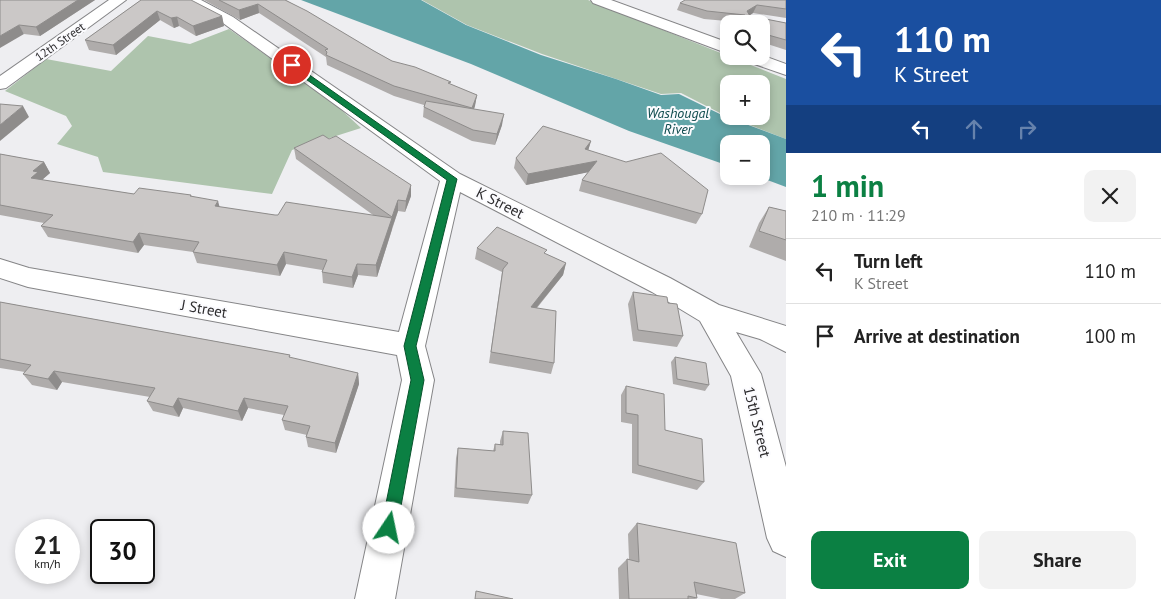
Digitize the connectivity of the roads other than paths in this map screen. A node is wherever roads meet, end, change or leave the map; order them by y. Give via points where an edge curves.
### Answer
1 (119, 0) edge
2 (184, 0) edge
3 (599, 0) edge
4 (720, 46) edge
5 (770, 64) edge
6 (786, 70) edge
7 (0, 84) edge
8 (452, 179) junction
9 (0, 268) edge
10 (710, 313) junction
11 (786, 340) edge
12 (410, 346) junction
13 (786, 538) edge
14 (375, 599) edge

1 - 7 street, 12th Street
2 - 8 street, K Street via 228,20
3 - 4 street
5 - 6 street
8 - 10 street, K Street
8 - 12 street
9 - 12 street, J Street via 28,277
10 - 11 street, K Street via 770,331
10 - 13 street, 15th Street via 746,374
12 - 14 street via 418,380

